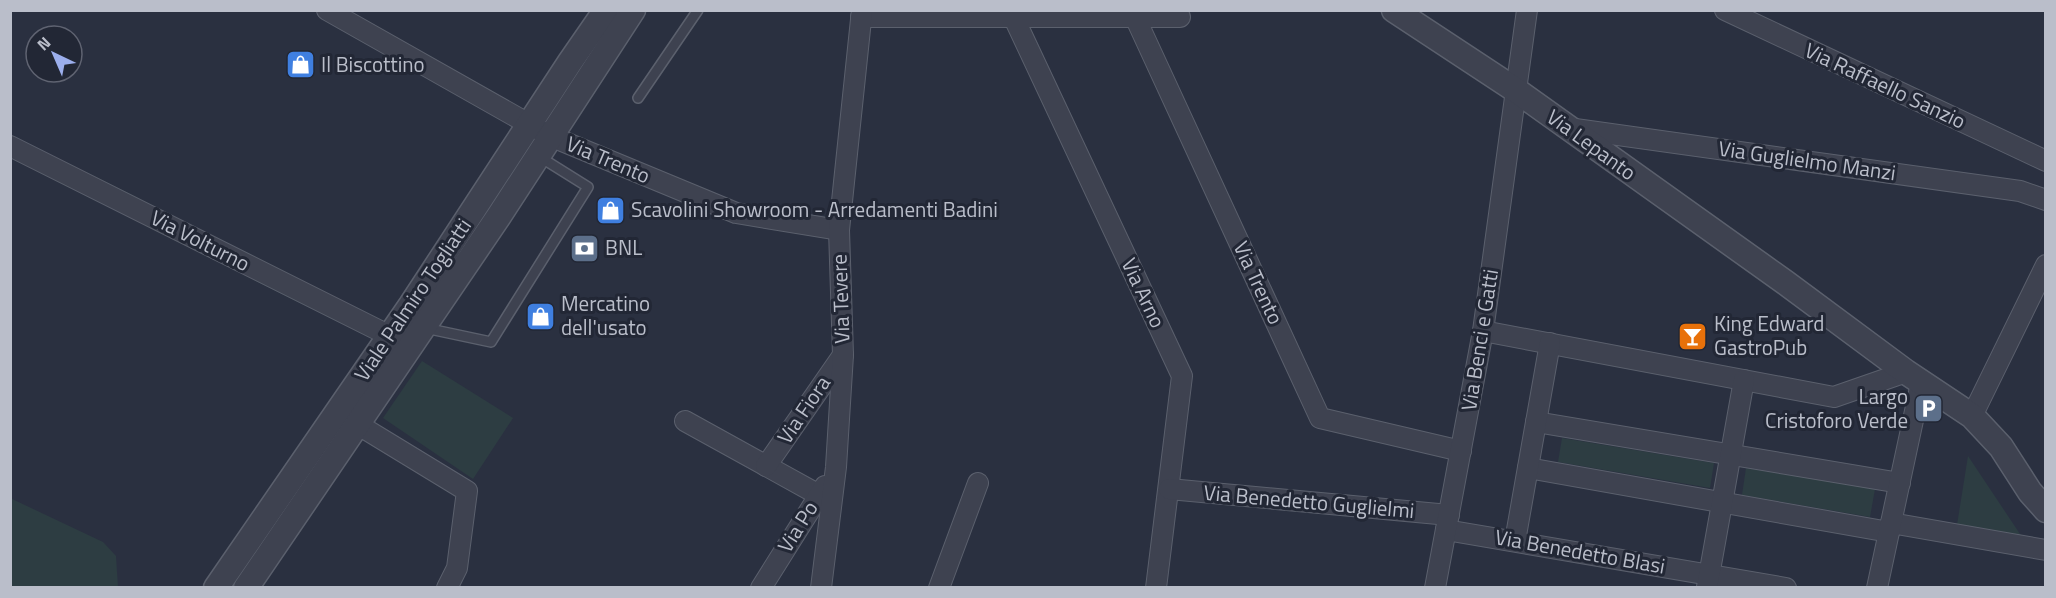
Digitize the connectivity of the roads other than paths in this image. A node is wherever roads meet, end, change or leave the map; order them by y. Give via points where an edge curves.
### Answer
1 (327, 10) edge
2 (606, 10) edge
3 (633, 10) edge
4 (698, 10) edge
5 (1395, 10) edge
6 (1527, 10) edge
7 (1725, 10) edge
8 (861, 14) edge
9 (1135, 14) edge
10 (1013, 16) junction
11 (1180, 17) dead end
12 (1516, 91) junction
13 (638, 98) dead end
14 (530, 124) junction
15 (1568, 128) junction
16 (10, 146) edge
17 (544, 146) junction
18 (2046, 160) edge
19 (2046, 200) edge
20 (838, 230) junction
21 (2046, 265) edge
22 (1483, 330) junction
23 (408, 337) junction
24 (1550, 343) junction
25 (843, 355) junction
26 (1914, 377) junction
27 (1744, 380) junction
28 (1972, 416) junction
29 (685, 421) dead end
30 (1536, 423) junction
31 (357, 424) junction
32 (1461, 451) junction
33 (1730, 454) junction
34 (766, 466) junction
35 (836, 467) junction
36 (1528, 468) junction
37 (978, 483) dead end
38 (1900, 483) junction
39 (1169, 489) junction
40 (819, 495) junction
41 (2038, 501) edge
42 (1721, 502) junction
43 (1448, 522) junction
44 (2046, 524) edge
45 (1890, 528) junction
46 (1515, 541) junction
47 (2046, 550) edge
48 (1707, 581) edge
49 (216, 588) edge
50 (246, 588) edge
51 (447, 588) edge
52 (761, 588) edge
53 (821, 588) edge
54 (939, 588) edge
55 (1156, 588) edge
56 (1435, 588) edge
57 (1786, 588) edge
58 (1877, 588) edge

1 - 14 street, Via Trento
2 - 14 street, Viale Palmiro Togliatti
3 - 17 street, Viale Palmiro Togliatti
4 - 13 lane
5 - 12 street, Via Lepanto
6 - 12 street, Via Benci e Gatti
7 - 18 street, Via Raffaello Sanzio
8 - 10 street
8 - 20 street, Via Tevere
9 - 10 street
9 - 11 street
9 - 32 street, Via Trento via 1320,418
10 - 39 street, Via Arno via 1182,376
12 - 15 street, Via Lepanto
12 - 22 street, Via Benci e Gatti
14 - 17 street, Via Trento
14 - 23 street, Viale Palmiro Togliatti
15 - 19 street, Via Guglielmo Manzi via 2020,191
15 - 26 street, Via Lepanto
16 - 23 street, Via Volturno
17 - 20 street, Via Trento via 736,213
17 - 23 street, Viale Palmiro Togliatti via 499,216
17 - 23 lane via 588,187 491,342
20 - 25 street, Via Tevere
21 - 28 street
22 - 24 street
22 - 32 street, Via Benci e Gatti
23 - 31 street, Viale Palmiro Togliatti
23 - 49 street, Viale Palmiro Togliatti
24 - 27 street
24 - 30 street
25 - 34 street, Via Fiora
25 - 35 street, Via Tevere
26 - 27 street via 1834,397
26 - 28 street
26 - 38 street
27 - 33 street
28 - 41 street via 2001,447
29 - 34 street
30 - 33 street
30 - 36 street
31 - 50 street, Viale Palmiro Togliatti
31 - 51 street via 467,492 457,568
32 - 43 street, Via Benci e Gatti
33 - 38 street
33 - 42 street
34 - 40 street
35 - 40 street, Via Po
35 - 53 street, Via Tevere
36 - 42 street
36 - 46 street
37 - 54 street
38 - 45 street
39 - 43 street, Via Benedetto Guglielmi
39 - 55 street, Via Arno
40 - 52 street, Via Po
41 - 44 street
42 - 45 street
42 - 48 street
43 - 46 street, Via Benedetto Blasi
43 - 56 street, Via Benci e Gatti
45 - 47 street
45 - 58 street
46 - 48 street, Via Benedetto Blasi
48 - 57 street, Via Benedetto Blasi

